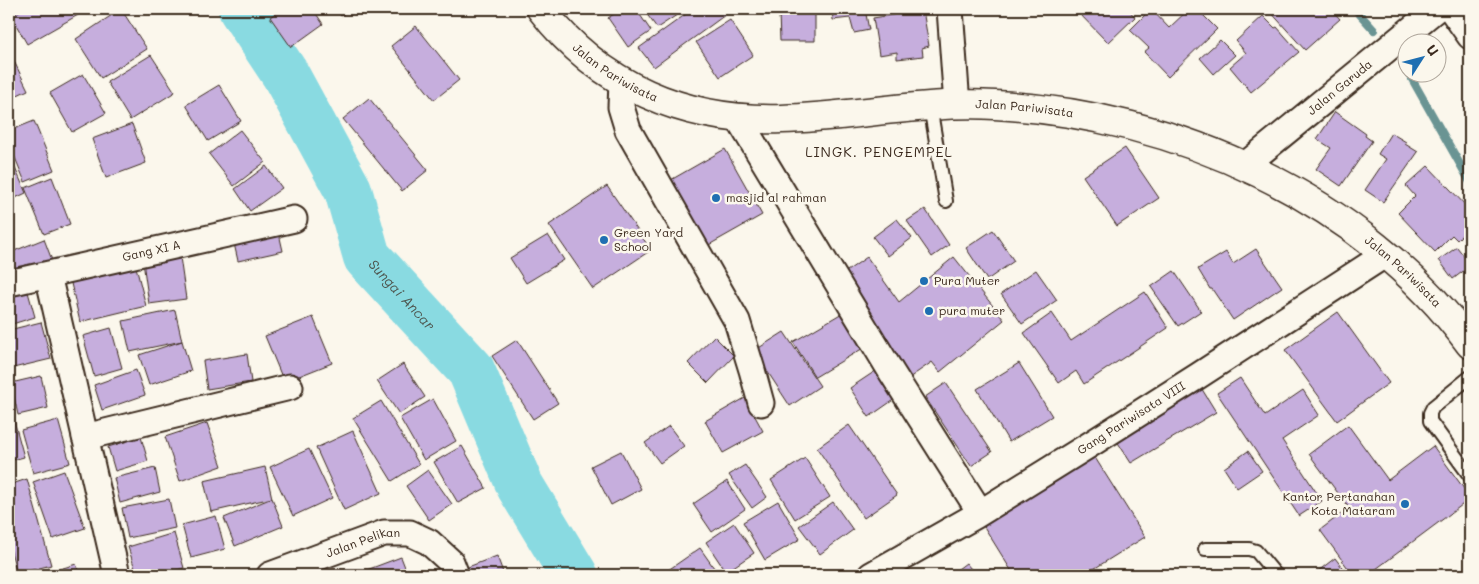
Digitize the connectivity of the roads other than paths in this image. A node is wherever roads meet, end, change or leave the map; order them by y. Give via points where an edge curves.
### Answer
1 (540, 9) edge
2 (950, 9) edge
3 (1437, 9) edge
4 (1470, 36) edge
5 (622, 82) junction
6 (958, 105) junction
7 (930, 106) junction
8 (738, 118) junction
9 (1244, 166) junction
10 (946, 201) dead end
11 (294, 219) dead end
12 (1386, 254) junction
13 (48, 274) junction
14 (9, 283) edge
15 (1470, 344) edge
16 (1470, 377) edge
17 (290, 387) dead end
18 (761, 403) dead end
19 (86, 436) junction
20 (1470, 476) edge
21 (980, 512) junction
22 (1205, 549) dead end
23 (117, 575) edge
24 (270, 575) edge
25 (456, 575) edge
26 (871, 575) edge
27 (1276, 575) edge

1 - 5 street, Jalan Pariwisata via 577,49
2 - 6 street
3 - 4 street
3 - 9 street, Jalan Garuda
5 - 8 street, Jalan Pariwisata via 675,105 705,114
5 - 18 street via 621,107 628,130 737,321
6 - 7 street, Jalan Pariwisata
6 - 9 street, Jalan Pariwisata via 1027,108 1116,122 1202,148
7 - 8 street, Jalan Pariwisata via 781,120
7 - 10 lane
8 - 21 street
9 - 12 street, Jalan Pariwisata via 1322,208
11 - 13 street, Gang XI A
12 - 15 street, Jalan Pariwisata via 1441,307
12 - 21 street, Gang Pariwisata VIII
13 - 14 street, Gang XI A
13 - 19 street
16 - 20 lane via 1430,413 1430,420
17 - 19 street
19 - 23 street
21 - 26 street, Gang Pariwisata VIII
22 - 27 lane via 1256,551
24 - 25 street, Jalan Pelikan via 384,533 410,533 429,542 450,562

